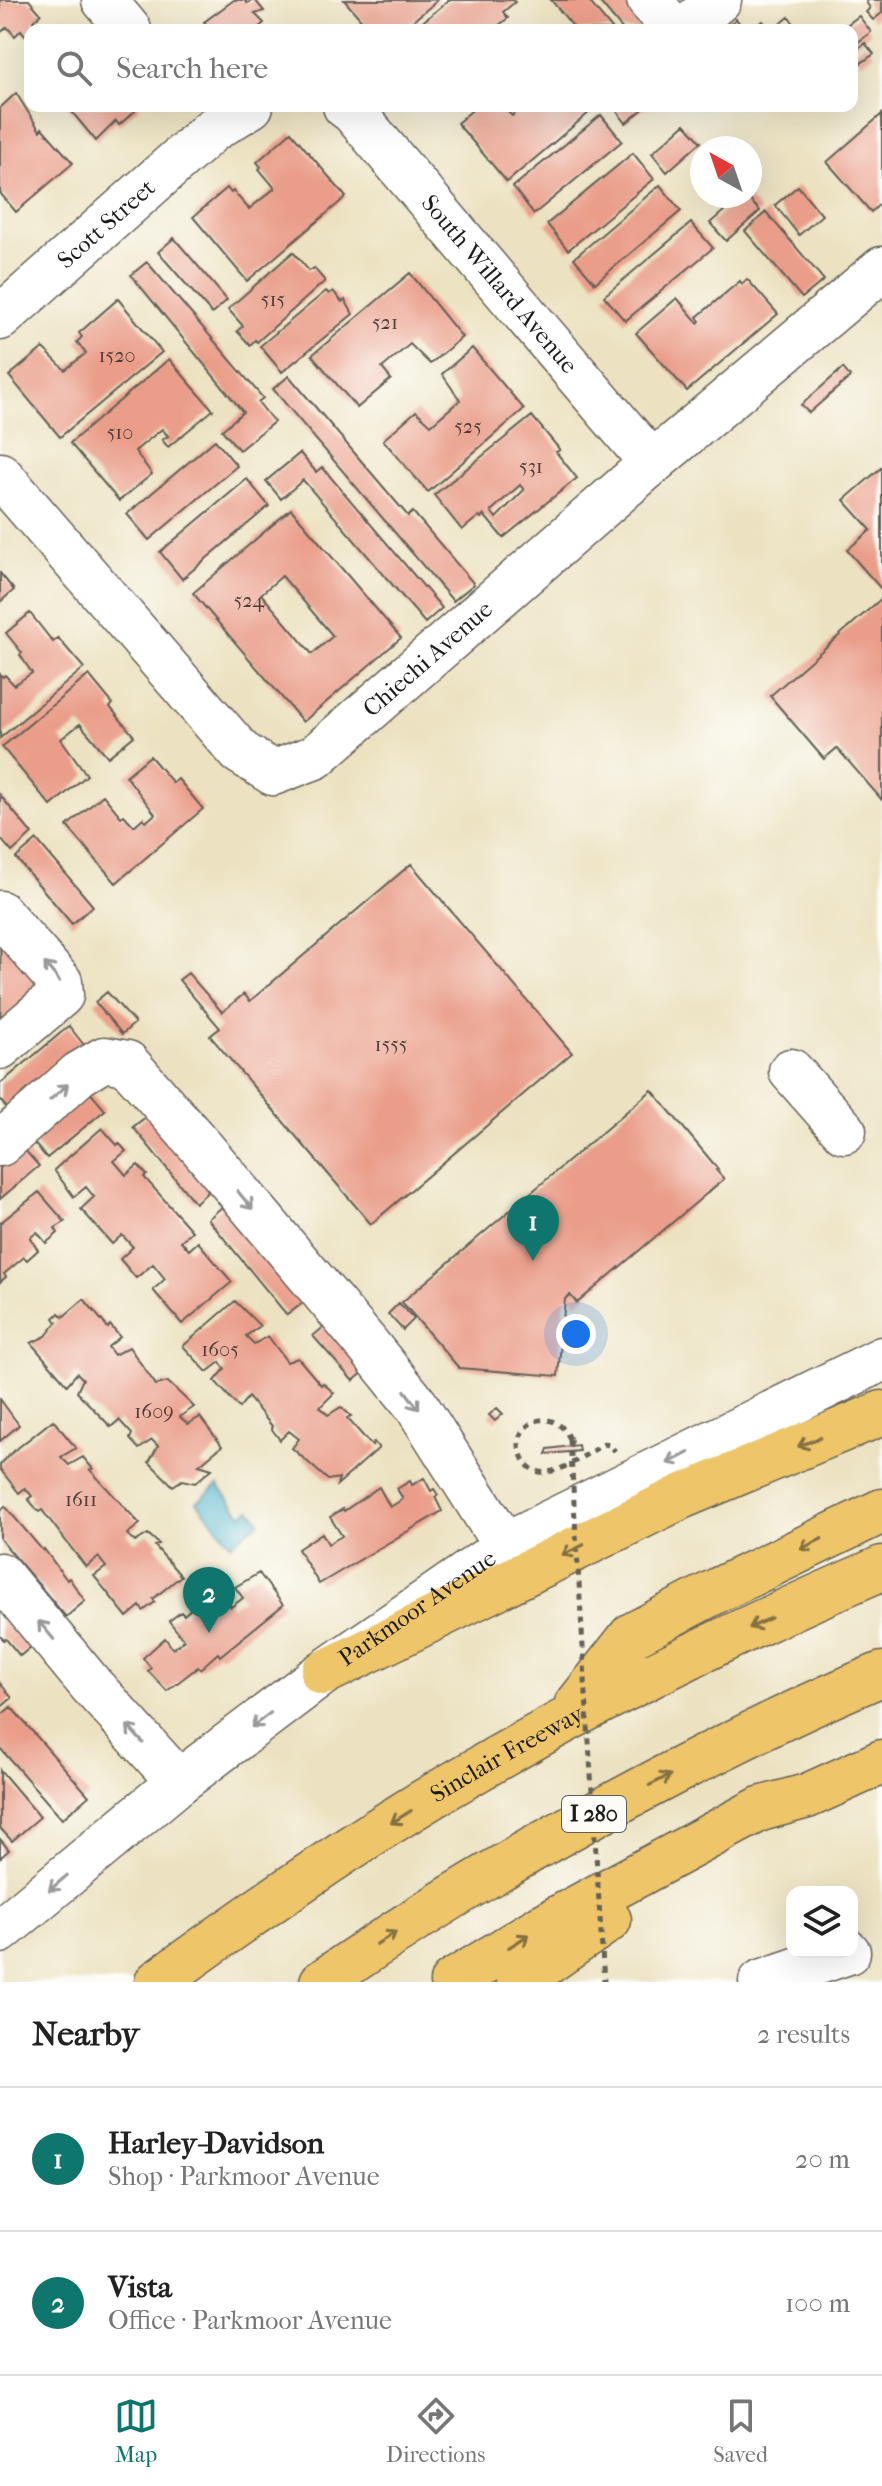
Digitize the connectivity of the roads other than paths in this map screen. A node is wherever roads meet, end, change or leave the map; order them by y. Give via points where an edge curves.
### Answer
1 (104, 0) edge
2 (649, 0) edge
3 (719, 0) edge
4 (124, 24) edge
5 (670, 24) edge
6 (690, 24) edge
7 (226, 112) edge
8 (353, 112) edge
9 (201, 118) edge
10 (882, 269) edge
11 (0, 318) edge
12 (652, 463) junction
13 (0, 475) edge
14 (0, 913) edge
15 (0, 1047) edge
16 (791, 1071) dead end
17 (844, 1131) dead end
18 (0, 1144) edge
19 (882, 1359) edge
20 (882, 1413) edge
21 (882, 1511) edge
22 (506, 1547) junction
23 (882, 1568) edge
24 (0, 1575) edge
25 (323, 1673) junction
26 (882, 1674) edge
27 (565, 1720) junction
28 (882, 1762) edge
29 (179, 1782) junction
30 (807, 1796) junction
31 (0, 1931) edge
32 (882, 1940) edge
33 (858, 1948) edge
34 (830, 1958) edge
35 (157, 1982) edge
36 (322, 1982) edge
37 (452, 1982) edge
38 (519, 1982) edge
39 (761, 1982) edge

1 - 4 street
2 - 5 street
3 - 6 street
7 - 9 street
8 - 12 street, South Willard Avenue
9 - 11 street, Scott Street
10 - 12 street, Chiechi Avenue
12 - 13 street, Chiechi Avenue via 315,757 273,773 240,752
15 -> 14 street via 61,995 60,982
16 - 17 street
18 -> 22 street via 79,1074 104,1059 127,1063 416,1405
19 -> 22 street, Parkmoor Avenue
20 -> 25 highway via 683,1496
21 -> 27 highway via 632,1635
22 - 25 street, Parkmoor Avenue
23 -> 27 highway, Sinclair Freeway via 685,1657
29 -> 24 street
25 -> 29 street, Parkmoor Avenue
36 -> 26 highway, I 280 via 496,1869 601,1811
27 -> 35 highway, Sinclair Freeway via 355,1846
28 - 30 highway
29 -> 31 street, Parkmoor Avenue
37 -> 30 highway via 541,1927 747,1815
30 - 38 highway via 774,1825 649,1894
32 - 33 street
34 - 39 street

